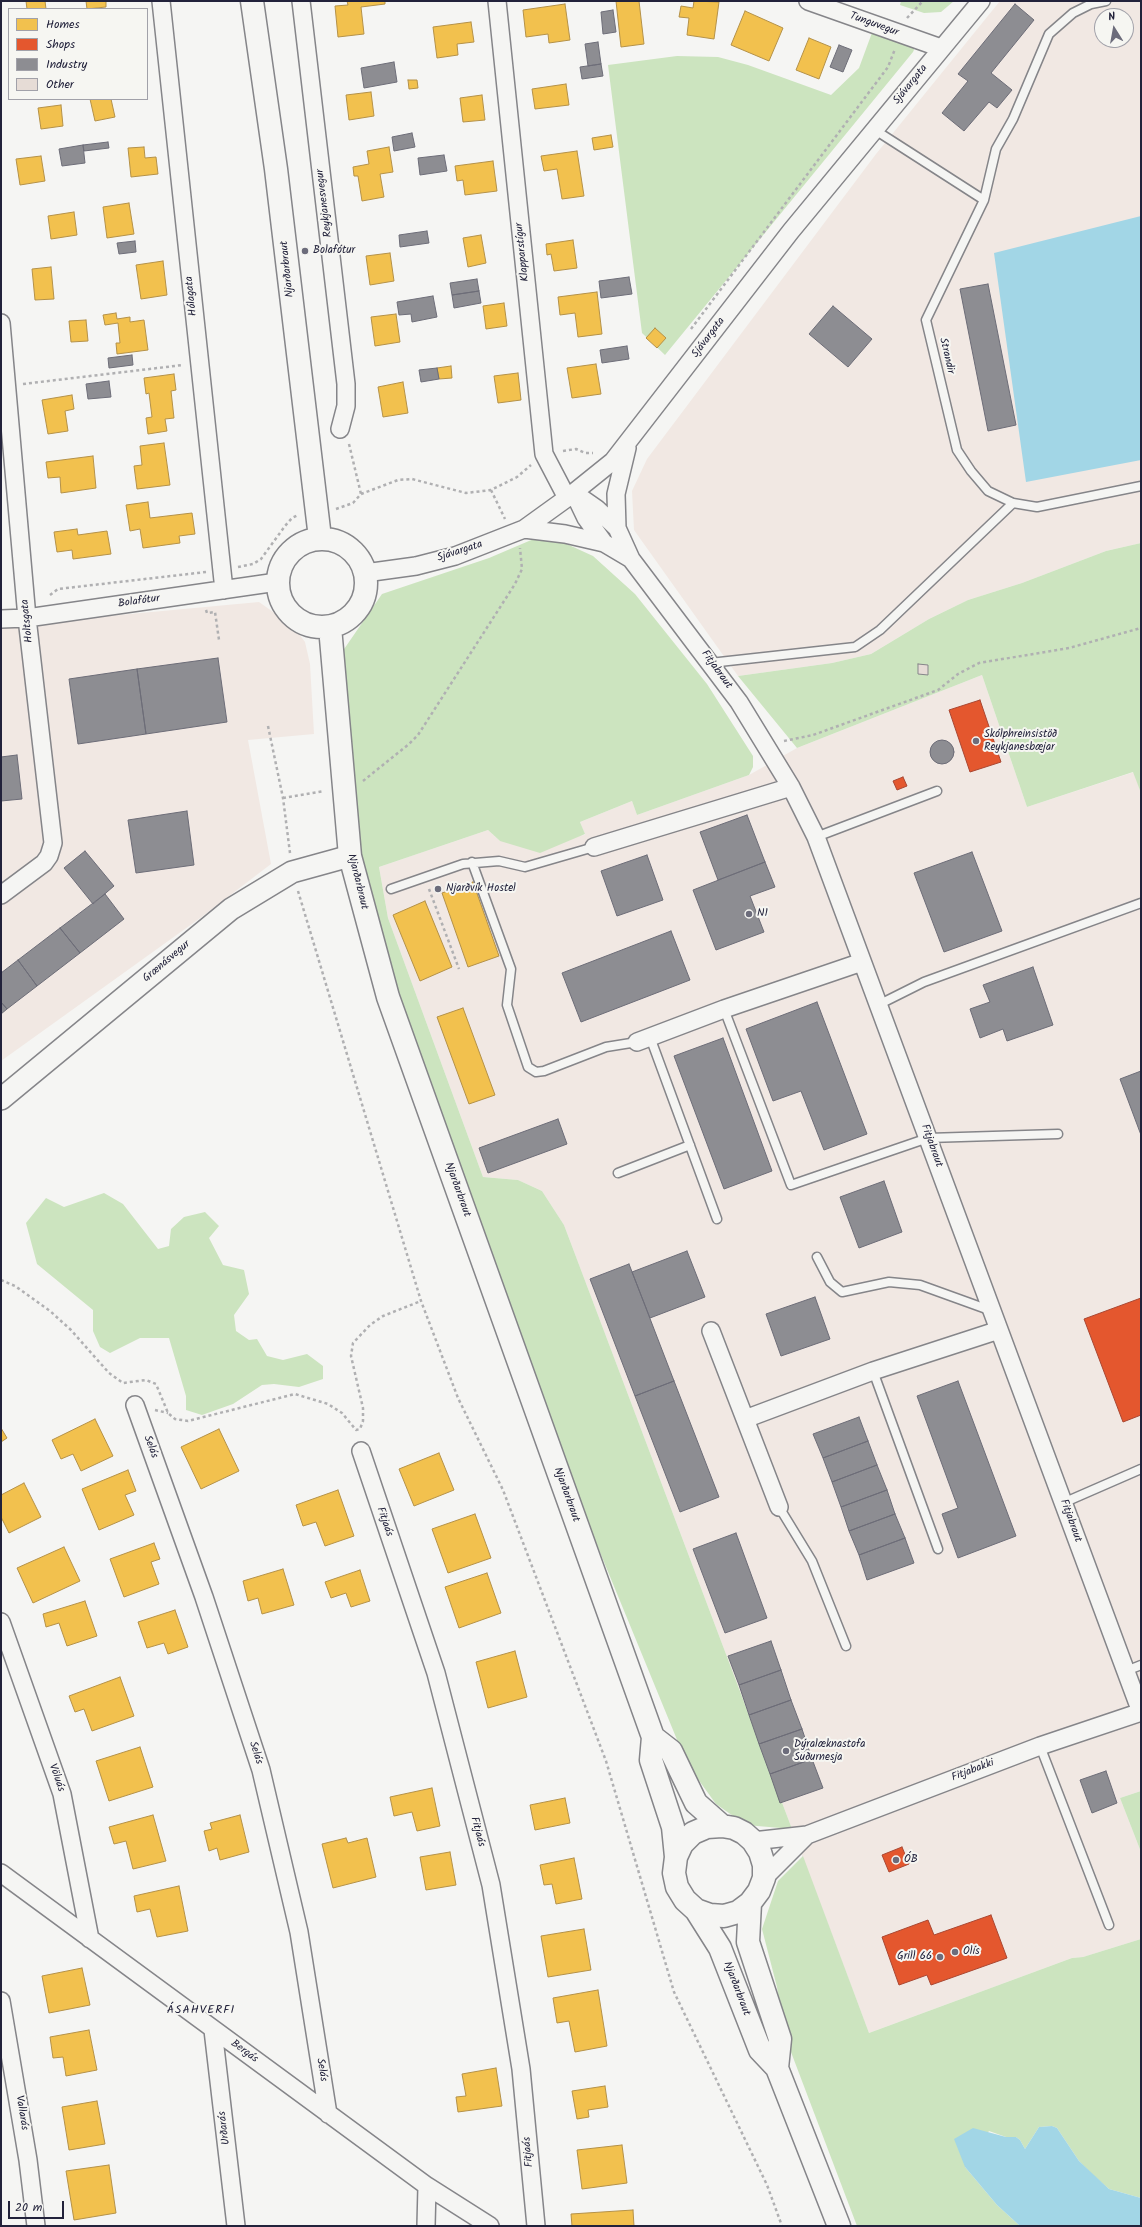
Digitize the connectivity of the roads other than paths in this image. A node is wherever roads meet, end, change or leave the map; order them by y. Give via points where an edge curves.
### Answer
1 (161, 1) edge
2 (252, 1) edge
3 (302, 1) edge
4 (497, 1) edge
5 (808, 1) edge
6 (980, 1) edge
7 (1106, 1) edge
8 (941, 48) junction
9 (875, 130) junction
10 (984, 200) junction
11 (1, 323) edge
12 (5, 413) edge
13 (340, 428) dead end
14 (629, 443) junction
15 (1141, 486) edge
16 (571, 496) junction
17 (1013, 503) junction
18 (617, 528) junction
19 (518, 531) junction
20 (320, 538) junction
21 (604, 543) junction
22 (631, 559) junction
23 (365, 573) junction
24 (277, 582) junction
25 (224, 590) junction
26 (27, 618) junction
27 (1, 619) edge
28 (330, 627) junction
29 (710, 663) junction
30 (791, 787) junction
31 (937, 791) dead end
32 (816, 837) junction
33 (594, 847) joint
34 (350, 856) junction
35 (472, 862) junction
36 (391, 889) dead end
37 (1, 895) edge
38 (1141, 903) edge
39 (862, 962) junction
40 (878, 1005) junction
41 (724, 1009) junction
42 (644, 1040) junction
43 (1, 1098) edge
44 (1058, 1134) dead end
45 (928, 1138) junction
46 (690, 1145) junction
47 (618, 1173) dead end
48 (717, 1219) dead end
49 (817, 1257) dead end
50 (992, 1312) junction
51 (999, 1330) junction
52 (711, 1331) dead end
53 (873, 1371) junction
54 (135, 1405) dead end
55 (745, 1419) junction
56 (360, 1452) dead end
57 (1141, 1469) edge
58 (1063, 1502) junction
59 (779, 1507) joint
60 (938, 1549) dead end
61 (1, 1622) edge
62 (846, 1646) dead end
63 (1133, 1668) edge
64 (1141, 1712) edge
65 (653, 1737) junction
66 (1040, 1746) junction
67 (722, 1826) junction
68 (807, 1835) junction
69 (753, 1841) junction
70 (676, 1857) junction
71 (1, 1873) edge
72 (764, 1878) junction
73 (750, 1903) junction
74 (696, 1910) junction
75 (1109, 1925) dead end
76 (90, 1939) junction
77 (1, 2001) edge
78 (213, 2030) junction
79 (777, 2068) junction
80 (328, 2114) junction
81 (427, 2186) junction
82 (36, 2226) edge
83 (236, 2226) edge
84 (426, 2226) edge
85 (490, 2226) edge
86 (536, 2226) edge
87 (839, 2226) edge

1 - 25 street, Hólagata
2 - 20 main road, Njarðarbraut via 276,169
3 - 13 street, Reykjanesvegur via 346,384 346,406
4 - 16 street, Klapparstígur via 544,454
5 - 8 street, Tunguvegur
6 - 8 street, Sjávargata
7 - 10 lane, Strandir via 1091,4 1072,13 1048,34 1013,119 996,149
8 - 9 street, Sjávargata
9 - 10 lane
9 - 14 street, Sjávargata via 791,231
10 - 17 lane, Strandir via 926,320 957,450 988,491
11 - 12 street, Holtsgata via 6,386
12 - 26 street, Holtsgata
14 - 16 street, Sjávargata via 613,461
14 - 18 street, Fitjabraut via 616,494
15 - 17 lane, Strandir via 1038,507
16 - 18 street, Fitjabraut via 597,509
16 - 19 street, Sjávargata
16 - 21 street, Fitjabraut
17 - 29 lane via 880,630 855,647
18 - 22 street, Fitjabraut
19 - 21 street, Fitjabraut via 565,534
19 - 23 street, Sjávargata via 455,556 416,566
20 - 23 main road via 344,543 361,561
20 - 24 main road via 294,547 279,569
21 - 22 street, Fitjabraut
22 - 29 street, Fitjabraut
23 - 28 main road via 366,587 358,607 343,622
24 - 25 street, Bolafótur
24 - 28 main road via 284,607 293,617 310,625
25 - 26 street, Bolafótur
26 - 27 street, Bolafótur
26 - 37 street, Holtsgata via 52,843 49,856 44,862
28 - 34 main road, Njarðarbraut
29 - 30 street, Fitjabraut via 766,743
30 - 32 street, Fitjabraut
30 - 33 street
31 - 32 lane
32 - 39 street, Fitjabraut
33 - 35 lane via 525,867 499,861
34 - 43 street, Grænásvegur via 292,872 231,909
34 - 65 main road, Njarðarbraut via 388,997
35 - 36 lane
35 - 42 lane via 512,969 507,1005 528,1067 536,1072 544,1071 606,1047
38 - 40 lane via 924,982
39 - 40 street, Fitjabraut
39 - 41 street
40 - 45 street, Fitjabraut
41 - 42 street
41 - 45 lane via 791,1185
42 - 46 lane
44 - 45 lane
45 - 50 street, Fitjabraut
46 - 47 lane
46 - 48 lane
49 - 50 lane via 830,1282 842,1292 889,1282 920,1285
50 - 51 street, Fitjabraut
51 - 53 street
51 - 58 street, Fitjabraut
52 - 55 street
53 - 55 street
53 - 60 lane
54 - 80 street, Selás via 204,1597 261,1770 299,1932
55 - 59 street
56 - 86 street, Fitjaás via 436,1673 491,1885 521,2070
57 - 58 lane
58 - 63 street, Fitjabraut
59 - 62 lane via 812,1561
61 - 76 street, Völuás via 62,1794
63 - 64 street, Fitjabraut
64 - 66 street, Fitjabakki
65 - 67 main road, Njarðarbraut via 671,1751 696,1803
65 - 70 main road, Njarðarbraut via 651,1760 673,1827
66 - 68 street, Fitjabakki
66 - 75 lane
67 - 69 main road, Njarðarbraut via 744,1833
67 - 70 main road, Njarðarbraut via 707,1827 693,1833 682,1844
68 - 69 street, Fitjabakki
68 - 72 street, Fitjabakki
69 - 72 main road via 764,1865
70 - 74 main road, Njarðarbraut via 674,1873 677,1887 685,1900
71 - 76 street, Bergás
72 - 73 main road, Njarðarbraut
73 - 74 main road, Njarðarbraut via 738,1912 724,1916
73 - 79 main road, Njarðarbraut via 748,1942 780,2039
74 - 79 main road, Njarðarbraut via 720,1948 760,2050
76 - 78 street, Bergás
77 - 82 street, Vallarás via 28,2160
78 - 80 street, Bergás
78 - 83 street, Urðarás
79 - 87 main road, Njarðarbraut
80 - 81 street, Bergás
81 - 84 street
81 - 85 street, Bergás

